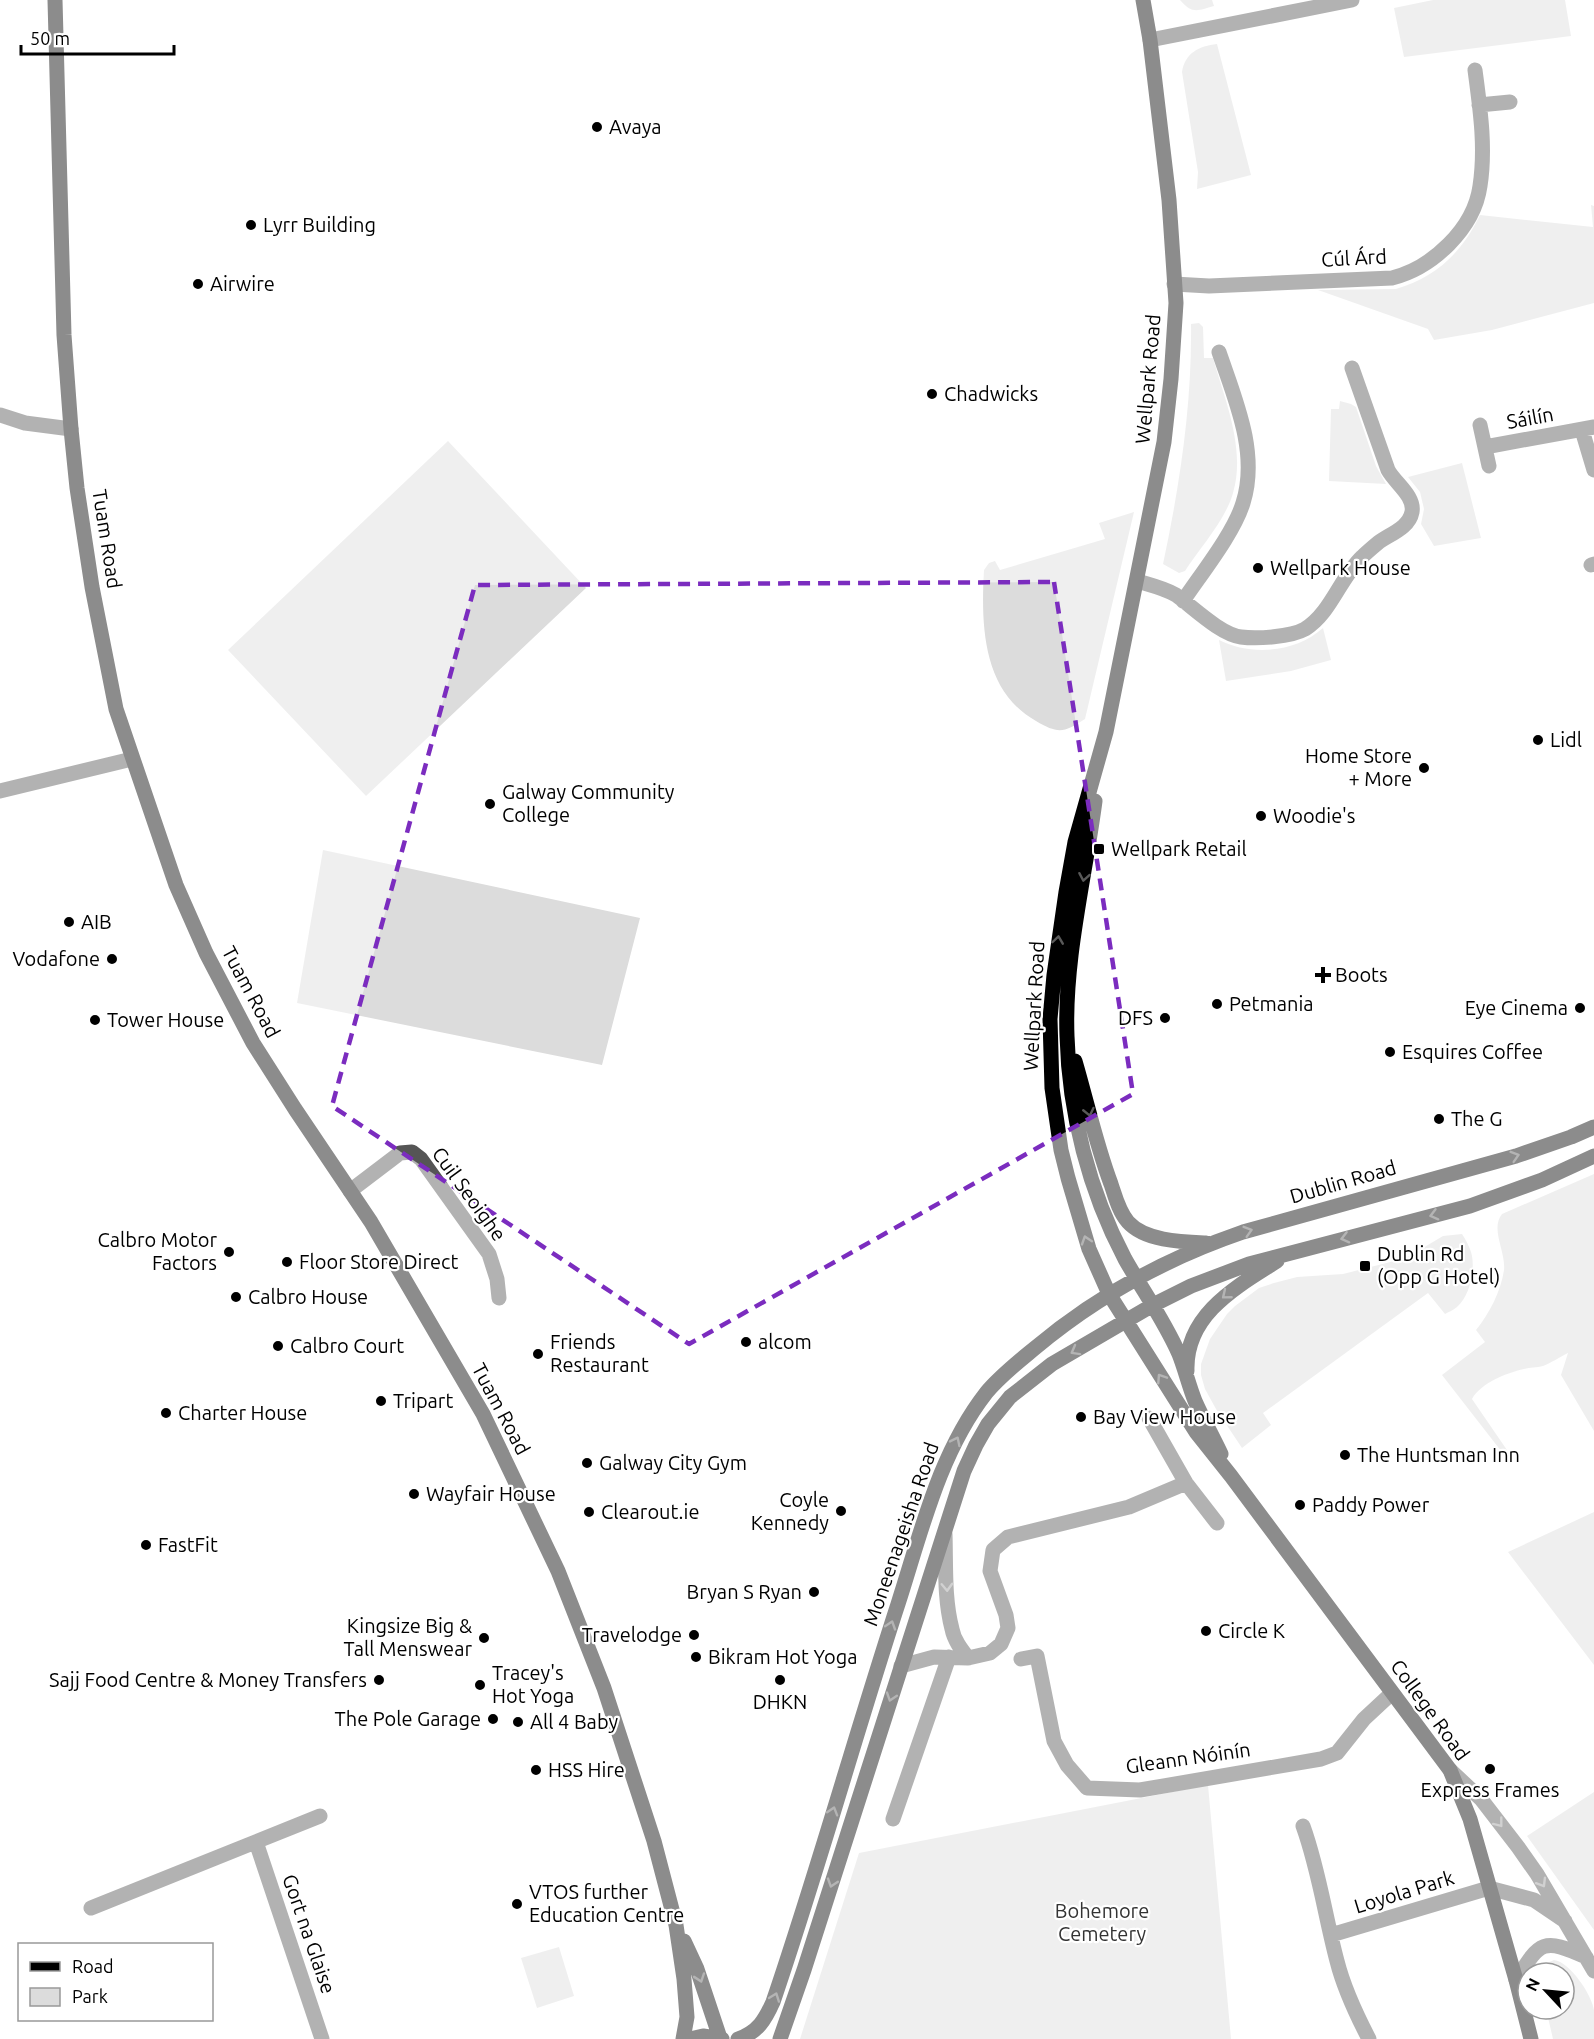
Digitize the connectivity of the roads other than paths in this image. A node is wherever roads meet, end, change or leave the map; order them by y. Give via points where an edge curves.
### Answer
1 (55, 0) edge
2 (1143, 0) edge
3 (1352, 0) edge
4 (1150, 40) junction
5 (1475, 70) dead end
6 (1510, 102) dead end
7 (1479, 105) junction
8 (1174, 284) junction
9 (1220, 352) dead end
10 (1352, 368) dead end
11 (0, 416) edge
12 (1480, 425) dead end
13 (1588, 428) edge
14 (71, 429) junction
15 (1485, 447) junction
16 (1489, 466) dead end
17 (1594, 470) edge
18 (1137, 581) junction
19 (1184, 601) junction
20 (1100, 757) junction
21 (132, 759) junction
22 (0, 791) edge
23 (1067, 1035) junction
24 (1594, 1127) edge
25 (1594, 1156) edge
26 (350, 1191) junction
27 (1210, 1244) junction
28 (1292, 1252) junction
29 (1136, 1278) junction
30 (1109, 1293) junction
31 (499, 1298) dead end
32 (1153, 1305) junction
33 (1125, 1322) junction
34 (1188, 1382) junction
35 (1149, 1418) dead end
36 (1231, 1476) junction
37 (1186, 1483) junction
38 (1216, 1522) dead end
39 (945, 1528) junction
40 (949, 1657) junction
41 (968, 1658) junction
42 (1021, 1659) dead end
43 (901, 1666) junction
44 (1392, 1693) junction
45 (1450, 1770) junction
46 (320, 1816) dead end
47 (893, 1819) dead end
48 (1303, 1826) dead end
49 (256, 1842) junction
50 (1489, 1888) junction
51 (91, 1908) dead end
52 (1565, 1921) junction
53 (676, 1924) junction
54 (1331, 1935) junction
55 (1586, 1957) junction
56 (1528, 1961) edge
57 (1594, 1971) edge
58 (1516, 1980) edge
59 (1526, 2021) edge
60 (322, 2039) edge
61 (682, 2039) edge
62 (690, 2039) edge
63 (721, 2039) edge
64 (738, 2039) edge
65 (780, 2039) edge
66 (1369, 2039) edge
67 (1531, 2039) edge

1 - 14 main road, Tuam Road via 64,335
2 - 4 main road, Wellpark Road
3 - 4 street
4 - 8 main road, Wellpark Road via 1169,200
5 - 7 street, Cúl Árd
6 - 7 street
7 - 8 street, Cúl Árd via 1482,150 1478,198 1451,243 1424,264 1404,275 1378,279
8 - 18 main road, Wellpark Road via 1176,321 1164,442
9 - 19 street via 1245,433 1245,493 1227,534
10 - 19 street via 1388,470 1411,500 1413,511 1408,522 1360,558 1320,615 1300,631 1242,637 1228,633
11 - 14 street
12 - 15 street, Sáilín
13 - 15 street, Sáilín
13 - 17 street, Sáilín
14 - 21 main road, Tuam Road via 93,587 116,709
15 - 16 street, Sáilín
18 - 19 street
18 - 20 main road, Wellpark Road
20 -> 23 main road, Wellpark Road via 1074,941
30 -> 20 main road, Wellpark Road via 1089,1249 1065,1169 1054,1107 1050,1051 1054,975 1064,903 1075,842
21 - 22 street
21 - 26 main road, Tuam Road via 176,885 206,953 253,1042
23 -> 27 main road via 1097,1147 1128,1222 1148,1234
23 - 29 main road, Wellpark Road via 1071,1092 1083,1147 1105,1212
27 -> 24 main road, Dublin Road via 1516,1155
25 -> 28 main road via 1470,1206
26 - 31 street, Cuil Seoighe via 400,1153 412,1152 489,1254
26 - 53 main road, Tuam Road via 483,1414 558,1571 626,1751
27 - 29 main road, Dublin Road
28 - 32 main road via 1191,1286
28 -> 34 main road via 1215,1304 1190,1347
29 - 30 main road, Dublin Road
29 - 32 main road, Wellpark Road
30 - 33 main road, Wellpark Road
64 -> 30 main road, Moneenageisha Road via 764,2021 774,2002 917,1543 953,1448 974,1409 1003,1376 1046,1338
32 - 33 main road
32 - 34 main road, College Road via 1179,1354
36 -> 33 main road, College Road via 1196,1432
33 -> 39 main road, Moneenageisha Road via 1030,1379 998,1409 964,1471
34 - 36 main road, College Road
35 - 37 street
36 - 44 main road, College Road
37 - 38 street
37 - 41 street via 1128,1507 1008,1537 993,1550 990,1571 1008,1628 1001,1644 990,1653
39 -> 41 street via 950,1623
39 - 43 main road, Moneenageisha Road
40 - 41 street
40 - 43 street via 924,1658
40 - 47 street
42 - 44 street, Gleann Nóinín via 1037,1656 1054,1741 1067,1766 1087,1788 1140,1790 1321,1759 1337,1753 1364,1719
43 -> 65 main road, Moneenageisha Road
44 - 45 main road, College Road
45 - 50 main road, College Road via 1470,1819
45 -> 52 street via 1481,1799 1518,1847
46 - 49 street
48 - 54 street, Loyola Park
49 - 51 street
49 - 60 street, Gort na Glaise
50 - 52 street via 1534,1900
50 - 54 street, Loyola Park
50 - 58 main road, College Road
52 - 55 street
53 - 61 main road, Tuam Road via 687,2017
53 -> 63 main road, Tuam Road via 697,1969
54 - 66 street, Loyola Park via 1345,1987
55 - 56 street via 1564,1948 1543,1946
55 - 57 street
59 - 67 main road, College Road
62 - 63 main road

